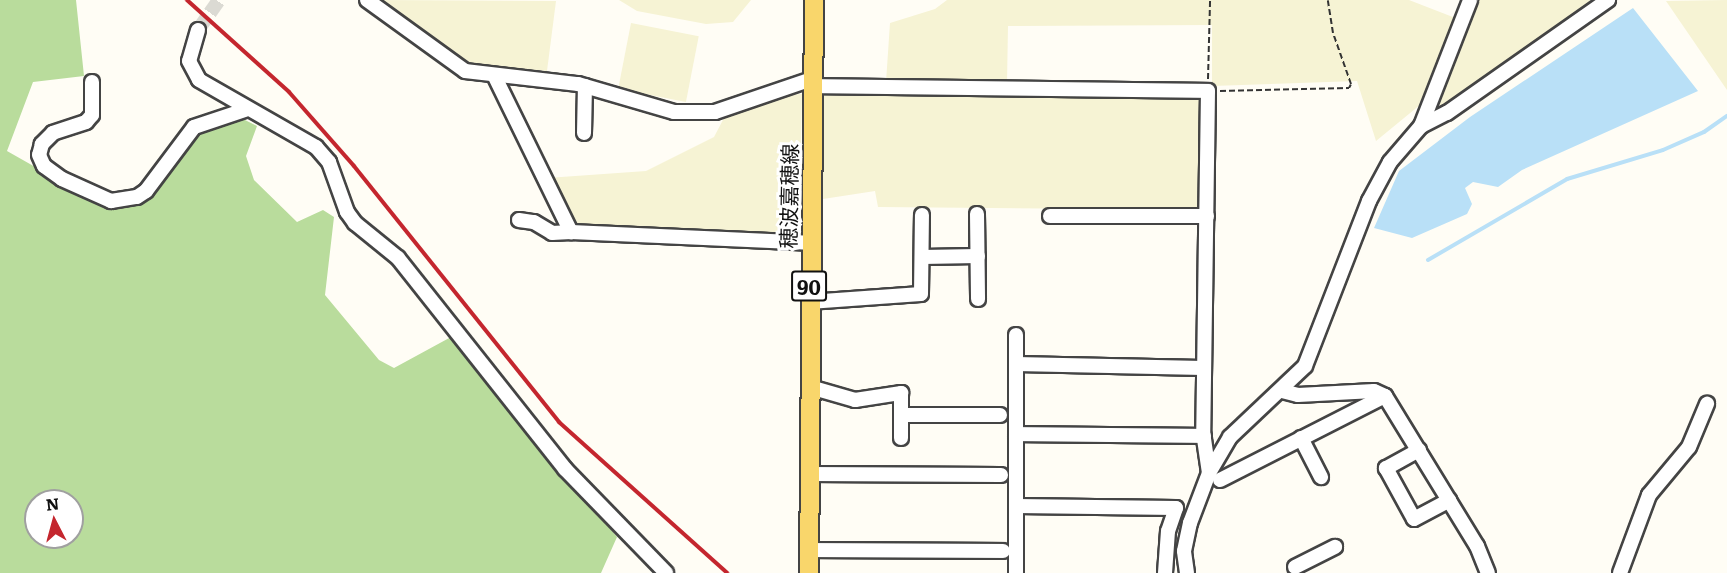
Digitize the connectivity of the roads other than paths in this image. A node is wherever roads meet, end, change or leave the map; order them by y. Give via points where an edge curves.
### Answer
1 (368, 0) edge
2 (814, 0) edge
3 (1470, 0) edge
4 (1608, 0) edge
5 (198, 30) tunnel mouth
6 (495, 77) junction
7 (92, 82) dead end
8 (812, 82) junction
9 (585, 86) junction
10 (245, 110) junction
11 (1421, 126) junction
12 (584, 133) dead end
13 (977, 214) dead end
14 (922, 215) dead end
15 (1050, 216) dead end
16 (1207, 216) junction
17 (519, 220) dead end
18 (571, 232) junction
19 (809, 243) junction
20 (922, 256) junction
21 (978, 256) junction
22 (978, 299) dead end
23 (809, 302) junction
24 (1016, 335) dead end
25 (1016, 364) junction
26 (1203, 368) junction
27 (810, 387) junction
28 (1282, 391) junction
29 (1385, 396) junction
30 (1707, 404) dead end
31 (901, 415) junction
32 (1000, 415) dead end
33 (1016, 434) junction
34 (1204, 436) junction
35 (901, 438) dead end
36 (1301, 438) junction
37 (1419, 450) junction
38 (809, 474) junction
39 (1002, 475) dead end
40 (1215, 476) junction
41 (1322, 477) dead end
42 (1449, 500) junction
43 (1016, 506) junction
44 (1335, 547) dead end
45 (810, 550) junction
46 (1003, 551) dead end
47 (1292, 571) edge
48 (666, 573) edge
49 (809, 573) edge
50 (1016, 573) edge
51 (1164, 573) edge
52 (1187, 573) edge
53 (1488, 573) edge
54 (1620, 573) edge

1 - 6 street via 447,61 465,71
2 - 8 main road, 穂波嘉穂線 / 90
3 - 11 street
4 - 11 street via 1447,113
5 - 10 street via 189,61 194,74
6 - 9 street via 545,77
6 - 18 street
7 - 10 street via 92,115 86,122 53,133 42,144 39,155 44,166 62,179 111,201 137,197 146,191 194,127
8 - 9 street via 694,115
8 - 16 street via 1208,91
8 - 19 main road, 穂波嘉穂線 / 90
9 - 12 street
10 - 48 street via 316,147 329,162 346,212 398,258 565,469
11 - 28 street via 1390,162 1369,201 1314,347 1305,366
13 - 21 street
14 - 20 street
15 - 16 street
16 - 26 street
17 - 18 street via 534,222 552,232
18 - 19 street
19 - 23 main road, 穂波嘉穂線 / 90
20 - 21 street
20 - 23 street via 921,294
21 - 22 street
23 - 27 main road, 穂波嘉穂線 / 90
24 - 25 street
25 - 26 street
25 - 33 street
26 - 34 street
27 - 31 street via 855,400 901,393
27 - 38 main road, 穂波嘉穂線 / 90
28 - 29 street via 1298,395 1374,391
28 - 40 street via 1230,436
29 - 36 street
29 - 37 street
30 - 54 street via 1689,447 1649,495
31 - 32 street
31 - 35 street
33 - 34 street
33 - 43 street
34 - 40 street
36 - 40 street
36 - 41 street
37 - 42 street
37 - 42 street via 1386,468 1414,519
38 - 39 street
38 - 45 main road, 穂波嘉穂線 / 90
40 - 52 street via 1190,523 1184,551
42 - 53 street via 1477,546
43 - 50 street
43 - 51 street via 1176,508 1168,531
44 - 47 street
45 - 46 street
45 - 49 main road, 穂波嘉穂線 / 90

